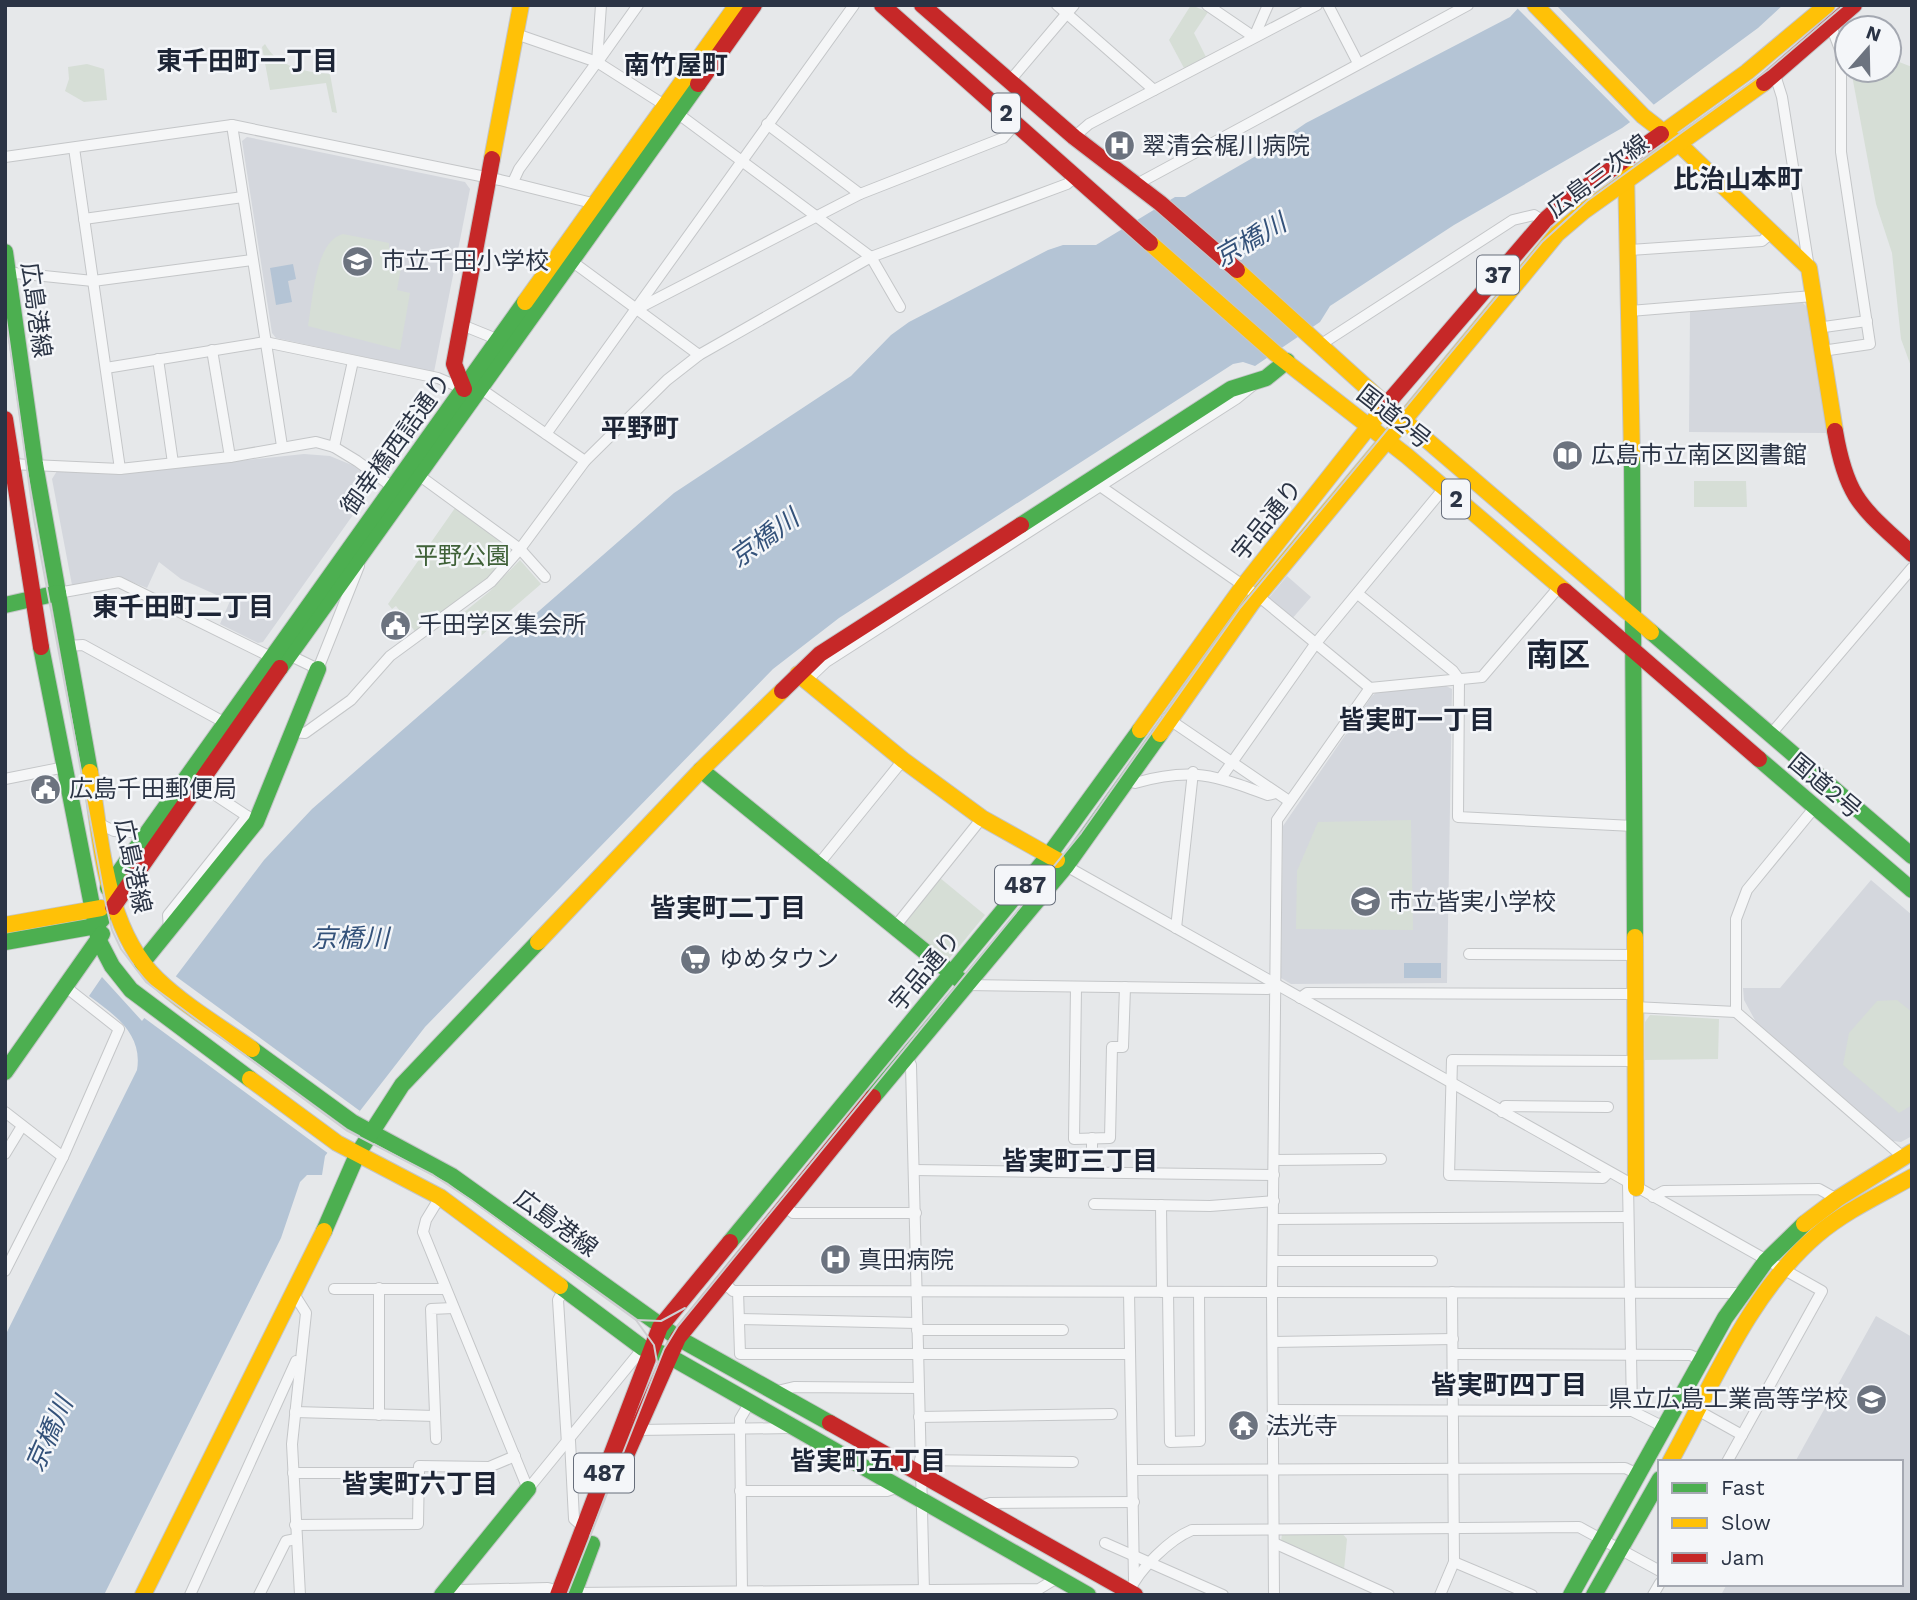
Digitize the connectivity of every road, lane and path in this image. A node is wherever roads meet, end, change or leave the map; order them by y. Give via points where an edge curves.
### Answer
1 (521, 5) edge
2 (601, 5) edge
3 (638, 5) edge
4 (737, 5) edge
5 (754, 5) edge
6 (854, 5) edge
7 (882, 5) edge
8 (922, 5) edge
9 (1057, 5) edge
10 (1207, 5) edge
11 (1268, 5) edge
12 (1317, 5) edge
13 (1328, 5) edge
14 (1468, 5) edge
15 (1535, 5) edge
16 (1827, 5) edge
17 (1854, 5) edge
18 (1070, 9) edge
19 (1831, 26) junction
20 (516, 33) junction
21 (1254, 37) junction
22 (597, 62) junction
23 (1358, 63) junction
24 (1776, 75) junction
25 (1008, 83) junction
26 (1154, 90) junction
27 (672, 110) junction
28 (1017, 122) junction
29 (767, 124) junction
30 (232, 125) junction
31 (1663, 131) junction
32 (1074, 138) junction
33 (1679, 144) junction
34 (74, 148) junction
35 (5, 157) edge
36 (741, 160) junction
37 (1625, 160) junction
38 (1076, 176) junction
39 (489, 177) junction
40 (513, 182) junction
41 (1627, 182) junction
42 (1137, 184) junction
43 (860, 194) junction
44 (243, 197) junction
45 (602, 207) junction
46 (816, 218) junction
47 (84, 219) junction
48 (1545, 220) junction
49 (1557, 234) junction
50 (1770, 234) junction
51 (1630, 250) junction
52 (5, 252) edge
53 (566, 257) junction
54 (871, 257) junction
55 (252, 260) junction
56 (1809, 268) junction
57 (7, 273) edge
58 (93, 281) junction
59 (1813, 296) junction
60 (900, 307) dead end
61 (637, 309) junction
62 (1630, 311) junction
63 (1867, 321) junction
64 (461, 325) junction
65 (1824, 327) dead end
66 (499, 340) junction
67 (265, 342) junction
68 (1320, 345) junction
69 (212, 350) junction
70 (1822, 351) junction
71 (699, 355) junction
72 (1281, 357) junction
73 (158, 359) junction
74 (353, 361) junction
75 (106, 368) junction
76 (1256, 382) junction
77 (464, 389) junction
78 (481, 389) junction
79 (1386, 405) junction
80 (5, 419) edge
81 (1404, 420) junction
82 (1370, 427) junction
83 (546, 434) junction
84 (1388, 440) junction
85 (282, 446) junction
86 (334, 447) junction
87 (230, 457) junction
88 (585, 461) junction
89 (173, 463) junction
90 (10, 464) junction
91 (35, 464) junction
92 (120, 469) junction
93 (413, 471) junction
94 (1100, 485) junction
95 (1444, 488) junction
96 (398, 491) junction
97 (520, 549) junction
98 (365, 550) junction
99 (1912, 554) edge
100 (1912, 568) edge
101 (545, 577) dead end
102 (1244, 585) junction
103 (1559, 587) junction
104 (58, 593) junction
105 (1358, 594) junction
106 (1257, 595) junction
107 (33, 599) junction
108 (5, 605) edge
109 (1630, 614) junction
110 (1316, 643) junction
111 (67, 646) junction
112 (1631, 650) junction
113 (289, 654) junction
114 (271, 657) junction
115 (318, 669) junction
116 (803, 677) junction
117 (1459, 679) junction
118 (1370, 688) junction
119 (1155, 709) junction
120 (1169, 719) junction
121 (231, 726) junction
122 (292, 732) junction
123 (1771, 734) junction
124 (903, 760) junction
125 (1231, 763) junction
126 (65, 766) junction
127 (701, 770) junction
128 (1193, 772) junction
129 (1221, 778) junction
130 (5, 779) edge
131 (1127, 779) junction
132 (197, 783) junction
133 (1276, 793) junction
134 (1289, 801) junction
135 (1815, 807) junction
136 (982, 818) junction
137 (251, 819) junction
138 (100, 824) junction
139 (1633, 826) junction
140 (145, 834) junction
141 (1049, 855) junction
142 (1912, 856) edge
143 (818, 866) junction
144 (1066, 866) junction
145 (111, 884) junction
146 (1912, 890) edge
147 (114, 906) junction
148 (5, 925) edge
149 (96, 926) junction
150 (894, 928) junction
151 (1176, 928) junction
152 (5, 942) edge
153 (1469, 954) dead end
154 (1634, 956) junction
155 (142, 963) junction
156 (951, 974) junction
157 (966, 985) junction
158 (1275, 985) junction
159 (1076, 987) junction
160 (1125, 987) junction
161 (67, 988) junction
162 (1300, 998) junction
163 (1634, 1001) junction
164 (1736, 1012) junction
165 (906, 1056) junction
166 (1634, 1061) junction
167 (5, 1072) edge
168 (1450, 1082) junction
169 (1608, 1108) dead end
170 (5, 1112) edge
171 (1502, 1112) junction
172 (22, 1126) junction
173 (370, 1132) junction
174 (1092, 1139) junction
175 (5, 1154) edge
176 (1908, 1154) edge
177 (357, 1155) junction
178 (63, 1157) junction
179 (1381, 1159) dead end
180 (1275, 1160) junction
181 (914, 1170) junction
182 (1092, 1172) junction
183 (1608, 1173) junction
184 (1274, 1175) junction
185 (1912, 1177) edge
186 (1632, 1186) junction
187 (440, 1197) junction
188 (1653, 1197) junction
189 (1837, 1199) junction
190 (1275, 1201) junction
191 (1094, 1204) dead end
192 (784, 1205) junction
193 (1161, 1206) junction
194 (916, 1213) junction
195 (1628, 1217) junction
196 (1275, 1219) junction
197 (1273, 1261) junction
198 (1432, 1261) dead end
199 (1766, 1261) junction
200 (5, 1270) edge
201 (1783, 1270) junction
202 (722, 1281) junction
203 (379, 1288) junction
204 (334, 1289) dead end
205 (445, 1289) junction
206 (564, 1289) junction
207 (738, 1291) junction
208 (1129, 1292) junction
209 (1165, 1292) junction
210 (1199, 1292) junction
211 (1452, 1292) junction
212 (916, 1293) junction
213 (1628, 1293) junction
214 (1744, 1293) junction
215 (295, 1294) junction
216 (1272, 1294) junction
217 (453, 1308) junction
218 (739, 1320) junction
219 (917, 1326) junction
220 (660, 1327) junction
221 (1063, 1331) dead end
222 (678, 1338) junction
223 (1453, 1339) junction
224 (1273, 1342) junction
225 (646, 1350) junction
226 (299, 1353) junction
227 (1130, 1354) junction
228 (1453, 1354) junction
229 (667, 1355) junction
230 (918, 1356) junction
231 (1630, 1357) junction
232 (1702, 1360) junction
233 (918, 1388) junction
234 (773, 1392) junction
235 (750, 1402) junction
236 (1273, 1410) junction
237 (1454, 1410) junction
238 (1632, 1411) junction
239 (1699, 1411) junction
240 (295, 1412) junction
241 (1112, 1414) dead end
242 (379, 1415) junction
243 (435, 1416) junction
244 (919, 1417) junction
245 (1664, 1427) junction
246 (796, 1428) junction
247 (740, 1429) junction
248 (636, 1430) junction
249 (1742, 1435) junction
250 (436, 1438) dead end
251 (568, 1442) junction
252 (515, 1456) junction
253 (1671, 1460) edge
254 (1728, 1460) edge
255 (1073, 1462) dead end
256 (920, 1467) junction
257 (1273, 1468) junction
258 (1455, 1469) junction
259 (1133, 1470) junction
260 (293, 1473) junction
261 (419, 1473) junction
262 (1638, 1474) junction
263 (1658, 1482) edge
264 (899, 1487) junction
265 (528, 1489) junction
266 (740, 1491) junction
267 (921, 1500) junction
268 (1134, 1502) junction
269 (977, 1507) junction
270 (295, 1525) junction
271 (583, 1527) junction
272 (1456, 1527) junction
273 (1274, 1530) junction
274 (1602, 1538) junction
275 (296, 1539) junction
276 (1105, 1543) dead end
277 (1274, 1544) junction
278 (1620, 1548) junction
279 (1134, 1555) junction
280 (1153, 1562) junction
281 (1454, 1562) junction
282 (1658, 1570) edge
283 (1057, 1578) junction
284 (1133, 1589) edge
285 (446, 1590) edge
286 (924, 1591) junction
287 (742, 1592) junction
288 (1013, 1592) edge
289 (1039, 1592) edge
290 (566, 1593) edge
291 (143, 1595) edge
292 (190, 1595) edge
293 (259, 1595) edge
294 (300, 1595) edge
295 (1088, 1595) edge
296 (1223, 1595) edge
297 (1274, 1595) edge
298 (1389, 1595) edge
299 (1440, 1595) edge
300 (1532, 1595) edge
301 (1571, 1595) edge
302 (1594, 1595) edge

1 - 20 main road
2 - 22 street
3 - 22 street
4 - 27 main road, 御幸橋西詰通り
5 - 27 main road, 御幸橋西詰通り
6 - 29 street
7 - 28 main road, 国道2号 / 2
8 - 25 main road, 国道2号 / 2
9 - 18 street
10 - 21 street
11 - 21 street
12 - 21 street
13 - 23 street
14 - 23 street
15 - 31 main road
16 - 31 main road, 広島三次線 / 37 via 1747,72
17 - 19 main road, 広島三次線 / 37
18 - 25 street
18 - 26 street
19 - 24 main road, 広島三次線 / 37
19 - 63 street via 1840,52 1841,152
20 - 22 street
20 - 39 main road
21 - 26 street
22 - 27 street
22 - 40 street
23 - 42 street
24 - 33 main road, 広島三次線 / 37
24 - 56 street
25 - 32 main road, 国道2号 / 2
26 - 32 street via 1088,124
27 - 36 street
27 - 45 main road, 御幸橋西詰通り
28 - 38 main road, 国道2号 / 2
28 - 43 street via 1003,138
29 - 36 street
29 - 43 street
30 - 34 street
30 - 39 street
30 - 44 street
31 - 33 main road
31 - 37 main road, 広島三次線 / 37
32 - 42 main road, 国道2号 / 2
33 - 41 main road, 広島三次線 / 37
33 - 50 main road
34 - 35 street
34 - 47 street
36 - 46 street
36 - 61 street
37 - 41 main road
37 - 48 main road, 広島三次線 / 37
38 - 54 street via 1067,184
38 - 72 main road, 国道2号 / 2
39 - 40 street
39 - 64 main road
40 - 45 street
41 - 49 main road, 広島三次線 / 37
41 - 51 main road
42 - 68 main road, 国道2号 / 2
43 - 46 street
44 - 47 street
44 - 55 street
45 - 53 main road, 御幸橋西詰通り
46 - 54 street
46 - 61 street
47 - 58 street
48 - 49 street
48 - 68 street via 1535,215 1513,220
48 - 79 main road, 広島三次線 / 37
49 - 81 main road, 広島三次線 / 37
50 - 51 street via 1762,241
50 - 56 main road
51 - 62 main road
52 - 57 main road, 広島港線
53 - 61 street
53 - 66 main road, 御幸橋西詰通り
53 - 78 main road, 御幸橋西詰通り
54 - 60 street
54 - 71 street
55 - 58 street
55 - 67 street
56 - 59 main road
57 - 58 street
57 - 91 main road, 広島港線
58 - 75 street
59 - 62 street
59 - 70 main road
61 - 71 street
61 - 83 street
62 - 109 main road
63 - 65 street
63 - 70 street via 1870,344
64 - 66 street
64 - 77 main road via 454,364
66 - 77 main road, 御幸橋西詰通り
67 - 69 street
67 - 74 street
67 - 85 street
68 - 79 main road, 国道2号 / 2
69 - 73 street
69 - 87 street
70 - 99 main road via 1849,487 1866,511
71 - 88 street
72 - 76 main road via 1266,378
72 - 82 main road, 国道2号 / 2
73 - 75 street
73 - 89 street
74 - 77 street via 438,378
74 - 86 street
75 - 92 street
76 - 94 street
76 - 116 main road via 1231,389 836,643
77 - 78 street
77 - 93 main road, 御幸橋西詰通り
78 - 83 street
78 - 93 main road, 御幸橋西詰通り
79 - 81 main road, 国道2号 / 2
79 - 82 main road, 宇品通り / 487
80 - 90 main road, 広島港線
81 - 84 main road, 宇品通り / 487
81 - 109 main road, 国道2号 / 2
82 - 84 main road, 国道2号 / 2
82 - 102 main road, 宇品通り / 487
83 - 88 street
84 - 95 main road, 国道2号 / 2
84 - 106 main road, 宇品通り / 487
85 - 86 street via 316,442
85 - 87 street
86 - 96 street
87 - 89 street
88 - 97 street
89 - 92 street
90 - 91 street
90 - 107 main road, 広島港線
91 - 92 street
91 - 104 main road, 広島港線
93 - 96 main road, 御幸橋西詰通り
93 - 97 street
94 - 102 street
94 - 116 street
95 - 103 main road, 国道2号 / 2
95 - 105 street
96 - 98 main road, 御幸橋西詰通り
96 - 114 main road, 御幸橋西詰通り
97 - 101 street
97 - 122 street via 482,590 390,656 351,700 305,733
98 - 113 main road, 御幸橋西詰通り
98 - 115 street
100 - 123 street
102 - 106 street
102 - 119 main road, 宇品通り / 487
103 - 112 main road, 国道2号 / 2
103 - 117 street via 1482,677
104 - 107 main road
104 - 111 main road, 広島港線
104 - 114 street via 119,582
105 - 110 street
105 - 117 street
106 - 110 street
106 - 120 main road, 宇品通り / 487
107 - 108 main road
107 - 126 main road, 広島港線
109 - 112 main road
109 - 123 main road, 国道2号 / 2
110 - 118 street
110 - 125 street
111 - 121 street via 83,645
111 - 138 main road, 広島港線
112 - 135 main road, 国道2号 / 2
112 - 139 main road
113 - 114 street
113 - 115 street
113 - 121 main road, 御幸橋西詰通り
114 - 121 main road, 御幸橋西詰通り
115 - 122 main road
116 - 124 main road
116 - 127 main road
117 - 118 street
117 - 139 street via 1458,817
118 - 134 street
119 - 120 street
119 - 141 main road, 宇品通り / 487
120 - 125 street
120 - 131 main road, 宇品通り / 487
121 - 132 main road, 御幸橋西詰通り
121 - 140 main road, 御幸橋西詰通り
122 - 137 main road
123 - 142 main road, 国道2号 / 2
124 - 136 main road
124 - 143 street
125 - 129 street
125 - 133 street
126 - 130 street
126 - 149 main road, 広島港線
127 - 143 main road
127 - 173 main road via 420,1065
128 - 129 street
128 - 131 street via 1135,783
128 - 151 street
129 - 133 street via 1268,795
131 - 144 main road, 宇品通り / 487
132 - 137 street
132 - 147 main road, 御幸橋西詰通り
133 - 134 street
134 - 158 street via 1277,820
135 - 146 main road, 国道2号 / 2
135 - 164 street via 1739,904
136 - 141 main road
136 - 150 street
137 - 155 main road
138 - 140 street via 114,831
138 - 145 main road, 広島港線
139 - 154 main road
140 - 145 main road, 御幸橋西詰通り
141 - 144 main road
141 - 156 main road, 宇品通り / 487
143 - 150 main road
144 - 151 street
144 - 157 main road, 宇品通り / 487
145 - 147 main road, 広島港線
145 - 149 main road, 御幸橋西詰通り
147 - 149 main road, 御幸橋西詰通り
147 - 155 main road, 広島港線 via 132,951
148 - 149 main road
149 - 152 main road
149 - 161 main road
149 - 177 main road, 広島港線 via 120,977
150 - 156 main road
151 - 158 street
153 - 154 street
154 - 163 main road
155 - 173 main road, 広島港線 via 166,986
156 - 157 main road
156 - 220 main road, 宇品通り / 487
157 - 159 street
157 - 165 main road, 宇品通り / 487
158 - 160 street via 1268,989
158 - 162 street
158 - 180 street
159 - 160 street
159 - 174 street via 1074,1139
160 - 174 street via 1123,1047 1112,1047 1110,1138
161 - 167 main road
161 - 178 street via 119,1030
162 - 163 street via 1307,993
162 - 168 street
163 - 164 street
163 - 166 main road
164 - 176 street
165 - 181 street via 911,1065
165 - 192 main road, 宇品通り / 487
166 - 168 street via 1452,1060
166 - 186 main road
168 - 171 street
168 - 183 street via 1449,1175 1603,1178
169 - 171 street via 1505,1107
170 - 172 street
171 - 183 street
172 - 175 street
172 - 178 street
173 - 177 main road
173 - 220 main road, 広島港線 via 452,1176
174 - 182 street
176 - 189 main road
177 - 187 main road, 広島港線
177 - 215 main road
178 - 200 street
179 - 180 street
180 - 184 street
181 - 182 street
181 - 194 street
182 - 184 street
183 - 186 street
184 - 190 street
185 - 201 main road via 1818,1234
186 - 188 street
186 - 195 street
187 - 205 street via 423,1232
187 - 206 main road, 広島港線
188 - 189 street via 1664,1191 1819,1189
188 - 199 street
189 - 199 main road
190 - 193 street
190 - 196 street
191 - 193 street
192 - 194 street via 793,1213
192 - 202 main road, 宇品通り / 487
193 - 209 street
194 - 212 street
195 - 196 street
195 - 213 street
196 - 197 street
197 - 198 street
197 - 216 street
199 - 201 street
199 - 214 main road
201 - 239 main road
201 - 249 street via 1822,1291
202 - 207 street
202 - 222 main road, 宇品通り / 487
203 - 204 street
203 - 205 street
203 - 242 street
205 - 217 street
206 - 225 main road, 広島港線
206 - 251 street via 558,1300
207 - 212 street
207 - 218 street
208 - 209 street
208 - 212 street
208 - 227 street
209 - 210 street
209 - 210 street via 1170,1442 1200,1441
210 - 216 street
211 - 213 street
211 - 216 street
211 - 223 street
212 - 219 street
213 - 214 street
213 - 231 street
214 - 232 main road
215 - 226 street via 306,1313
215 - 291 main road
216 - 224 street
217 - 243 street via 431,1309
217 - 252 street
218 - 219 street
218 - 230 street via 740,1354
219 - 221 street
219 - 230 street
220 - 222 main road, 広島港線
220 - 225 main road, 宇品通り / 487
222 - 229 main road, 宇品通り / 487
222 - 234 main road, 広島港線
223 - 224 street
223 - 228 street
224 - 236 street
225 - 229 main road, 広島港線
225 - 251 street
225 - 271 main road, 宇品通り / 487
226 - 240 street
226 - 292 street
227 - 230 street
227 - 259 street
228 - 231 street
228 - 237 street
229 - 235 main road, 広島港線
229 - 248 main road, 宇品通り / 487
230 - 233 street
231 - 232 street via 1690,1355
231 - 238 street
232 - 245 main road
233 - 234 street via 794,1387
233 - 244 street
234 - 256 main road, 広島港線
235 - 246 main road, 広島港線
235 - 247 street
236 - 237 street
236 - 257 street
237 - 238 street
237 - 258 street
238 - 245 street
239 - 249 street
239 - 253 main road
240 - 242 street
240 - 260 street
241 - 244 street
242 - 243 street
243 - 250 street
244 - 256 street
245 - 262 main road
246 - 247 street
246 - 264 main road, 広島港線
247 - 248 street
247 - 266 street
248 - 290 main road, 宇品通り / 487
249 - 254 street
251 - 265 street
251 - 271 street via 574,1519
252 - 261 street via 489,1467 419,1466
252 - 265 street
255 - 256 street
256 - 267 street
256 - 269 main road, 広島港線
257 - 258 street
257 - 259 street
257 - 273 street
258 - 262 street via 1625,1468
258 - 272 street
259 - 268 street
260 - 261 street
260 - 270 street
261 - 270 street via 418,1524
262 - 274 main road
263 - 278 main road
264 - 266 street via 887,1491
264 - 267 main road, 広島港線
265 - 285 main road
266 - 287 street
267 - 283 main road, 広島港線
267 - 286 street
268 - 269 street via 990,1503
268 - 279 street
269 - 284 main road, 広島港線
270 - 275 street
271 - 290 main road, 宇品通り / 487
272 - 273 street
272 - 274 street via 1579,1527
272 - 281 street
273 - 277 street
273 - 280 street via 1192,1530
274 - 278 street
274 - 301 main road
275 - 293 street via 286,1541
275 - 294 street
276 - 279 street
277 - 297 street
277 - 298 street
278 - 282 street
278 - 302 main road
279 - 280 street
279 - 284 street
280 - 284 street
280 - 296 street
281 - 299 street
281 - 300 street
283 - 289 street
283 - 295 main road, 広島港線
285 - 290 street via 548,1588
286 - 287 street
286 - 288 street
287 - 290 street
288 - 289 street

